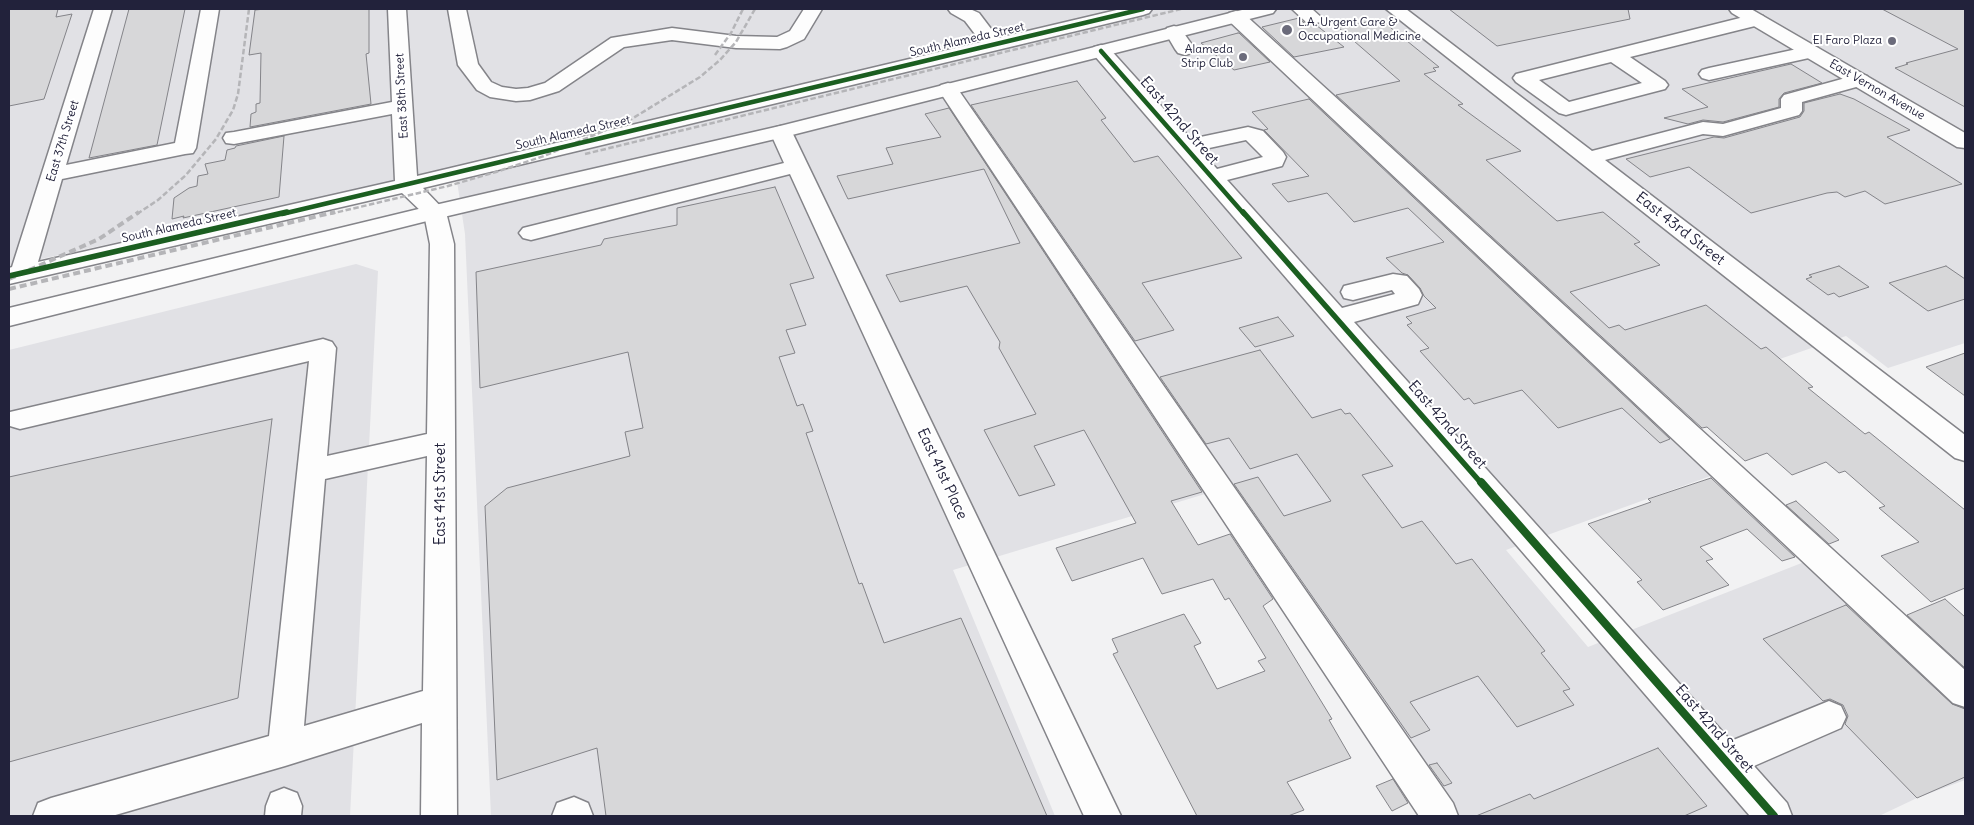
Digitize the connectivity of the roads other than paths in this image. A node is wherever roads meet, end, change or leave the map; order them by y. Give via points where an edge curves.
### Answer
1 (103, 9) edge
2 (210, 9) edge
3 (397, 9) edge
4 (457, 9) edge
5 (813, 9) edge
6 (957, 9) edge
7 (1143, 9) edge
8 (1267, 9) edge
9 (1395, 9) edge
10 (1738, 9) edge
11 (1236, 17) junction
12 (1756, 20) junction
13 (1174, 32) junction
14 (993, 45) junction
15 (1185, 49) dead end
16 (1100, 51) junction
17 (1811, 52) junction
18 (1614, 56) junction
19 (1709, 74) dead end
20 (1860, 80) junction
21 (948, 90) junction
22 (402, 106) junction
23 (1566, 109) junction
24 (1536, 117) junction
25 (781, 132) junction
26 (234, 138) dead end
27 (1965, 142) edge
28 (1185, 147) junction
29 (1589, 158) junction
30 (797, 166) junction
31 (53, 174) junction
32 (1211, 177) junction
33 (406, 184) junction
34 (435, 212) junction
35 (531, 233) dead end
36 (16, 275) edge
37 (1353, 292) dead end
38 (9, 317) edge
39 (1336, 318) junction
40 (20, 419) dead end
41 (441, 442) junction
42 (1965, 450) edge
43 (312, 472) junction
44 (1965, 692) edge
45 (441, 701) junction
46 (1829, 716) dead end
47 (285, 749) junction
48 (1725, 761) junction
49 (50, 816) edge
50 (439, 816) edge
51 (570, 816) edge
52 (575, 816) edge
53 (1103, 816) edge
54 (1440, 816) edge
55 (1774, 816) edge

1 - 31 street, East 37th Street
2 - 31 street via 186,148
3 - 22 street, East 38th Street
4 - 5 street via 468,65 484,86 497,93 516,96 552,87 618,42 672,34 736,42 780,43 797,35
6 - 14 street via 972,17
7 - 14 street, South Alameda Street
8 - 11 street
9 - 24 street, East 43rd Street
10 - 12 street, East Vernon Avenue
11 - 13 street
11 - 44 street
12 - 17 street, East Vernon Avenue
12 - 18 street
13 - 15 street
13 - 16 street
14 - 33 street, South Alameda Street
16 - 21 street
16 - 28 street, East 42nd Street via 1142,83 1170,115
17 - 19 street
17 - 20 street, East Vernon Avenue
18 - 23 street via 1523,78
18 - 23 street via 1658,86
20 - 27 street, East Vernon Avenue
20 - 29 street via 1791,98 1792,111 1723,130 1703,128
21 - 25 street
21 - 54 street
22 - 26 street
22 - 33 street, East 38th Street
23 - 24 street
24 - 29 street, East 43rd Street
25 - 30 street, East 41st Place
25 - 34 street
28 - 32 street, East 42nd Street
28 - 32 street via 1248,133 1275,156 1274,161
29 - 42 street, East 43rd Street
30 - 35 street
30 - 53 street, East 41st Place
31 - 36 street, East 37th Street
32 - 39 street, East 42nd Street
33 - 34 street
33 - 36 street, South Alameda Street
34 - 38 street
34 - 41 street, East 41st Street via 442,244
37 - 39 street via 1398,282 1410,298
39 - 48 street, East 42nd Street
40 - 43 street via 323,348
41 - 43 street
41 - 45 street, East 41st Street
43 - 47 street
45 - 47 street
45 - 50 street, East 41st Street
46 - 48 street
47 - 49 street
48 - 55 street, East 42nd Street
51 - 52 street

